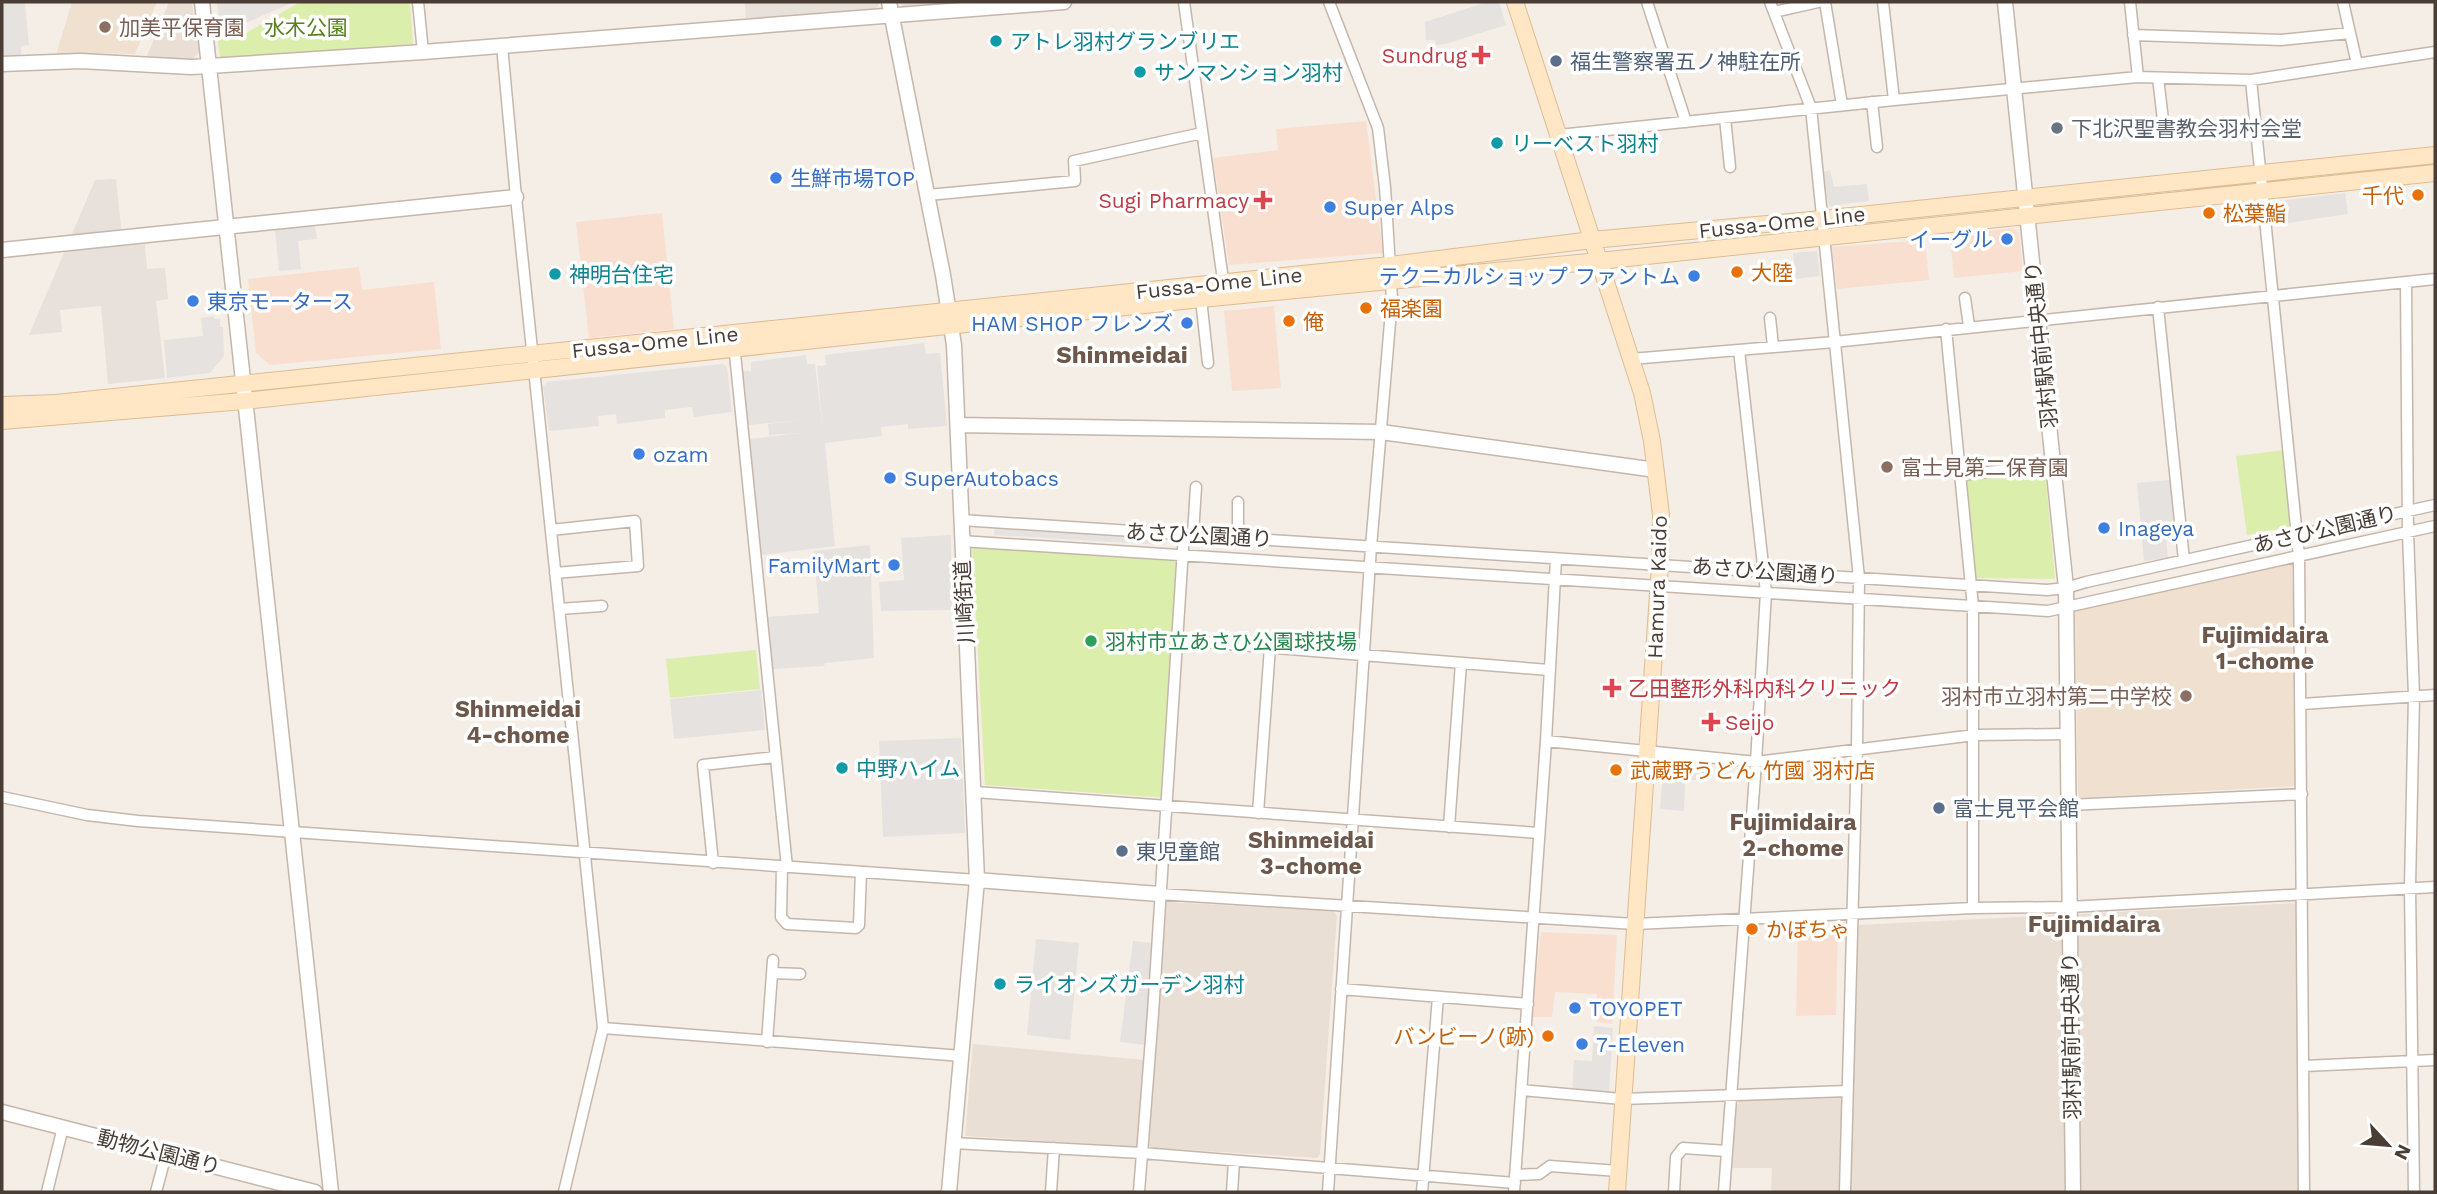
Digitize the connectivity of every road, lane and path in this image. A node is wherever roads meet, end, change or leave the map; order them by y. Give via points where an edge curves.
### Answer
1 (202, 2) edge
2 (418, 2) edge
3 (1064, 2) edge
4 (1184, 2) edge
5 (1329, 2) edge
6 (1515, 2) edge
7 (1647, 2) edge
8 (1818, 2) edge
9 (1825, 2) edge
10 (1883, 2) edge
11 (2005, 2) edge
12 (2130, 2) edge
13 (2343, 2) edge
14 (1772, 7) edge
15 (890, 9) edge
16 (2350, 33) junction
17 (2133, 35) junction
18 (502, 46) junction
19 (423, 52) junction
20 (2435, 52) edge
21 (2, 64) edge
22 (2357, 64) junction
23 (209, 66) junction
24 (2138, 77) junction
25 (2158, 78) junction
26 (2251, 80) junction
27 (2014, 88) junction
28 (1894, 100) junction
29 (1871, 102) junction
30 (1842, 105) junction
31 (1811, 108) junction
32 (1725, 118) junction
33 (2163, 120) dead end
34 (1686, 122) junction
35 (1202, 133) junction
36 (1559, 135) junction
37 (1877, 147) dead end
38 (2435, 156) edge
39 (1730, 167) dead end
40 (2261, 173) junction
41 (2435, 173) edge
42 (2263, 190) junction
43 (928, 195) junction
44 (516, 197) junction
45 (2026, 197) junction
46 (2028, 216) junction
47 (1822, 219) junction
48 (226, 227) junction
49 (1825, 236) junction
50 (1592, 240) junction
51 (2, 250) edge
52 (1599, 261) junction
53 (1391, 273) junction
54 (2435, 279) edge
55 (2406, 282) junction
56 (1224, 289) junction
57 (2273, 296) junction
58 (1965, 298) dead end
59 (1201, 299) junction
60 (2158, 307) junction
61 (950, 318) junction
62 (1770, 318) dead end
63 (2038, 320) junction
64 (1969, 326) junction
65 (1946, 329) junction
66 (733, 341) junction
67 (1835, 342) junction
68 (1773, 346) junction
69 (1739, 350) junction
70 (1631, 359) junction
71 (533, 361) junction
72 (1209, 363) dead end
73 (243, 382) junction
74 (244, 401) junction
75 (2, 405) edge
76 (2, 421) edge
77 (958, 425) junction
78 (1381, 432) junction
79 (2054, 465) junction
80 (1656, 470) junction
81 (1960, 475) junction
82 (1196, 487) dead end
83 (1238, 502) dead end
84 (2435, 505) edge
85 (2409, 510) junction
86 (961, 520) junction
87 (2435, 526) edge
88 (551, 530) junction
89 (2408, 532) junction
90 (1189, 534) junction
91 (1238, 536) junction
92 (2296, 536) junction
93 (961, 541) junction
94 (1371, 547) junction
95 (1183, 555) junction
96 (2299, 556) junction
97 (1556, 559) junction
98 (2184, 561) junction
99 (1660, 565) junction
100 (1371, 567) junction
101 (1765, 571) junction
102 (555, 573) junction
103 (1859, 578) junction
104 (1554, 579) junction
105 (1659, 584) junction
106 (1970, 585) junction
107 (2066, 588) junction
108 (1766, 592) junction
109 (1859, 598) junction
110 (602, 606) dead end
111 (1973, 607) junction
112 (2066, 608) junction
113 (559, 609) junction
114 (1178, 640) junction
115 (1270, 647) junction
116 (1364, 655) junction
117 (1461, 663) junction
118 (1549, 670) junction
119 (2435, 695) edge
120 (2414, 696) junction
121 (2302, 704) junction
122 (2068, 734) junction
123 (1975, 735) junction
124 (1546, 741) junction
125 (1857, 748) junction
126 (1649, 750) junction
127 (775, 757) junction
128 (1756, 762) junction
129 (975, 792) junction
130 (2302, 794) junction
131 (2, 797) edge
132 (2069, 805) junction
133 (1167, 807) junction
134 (1258, 813) junction
135 (1353, 820) junction
136 (1449, 827) junction
137 (291, 831) junction
138 (1539, 833) junction
139 (583, 853) junction
140 (713, 863) junction
141 (785, 867) junction
142 (861, 872) junction
143 (977, 880) junction
144 (2410, 887) junction
145 (2435, 887) edge
146 (1159, 894) junction
147 (2301, 894) junction
148 (1346, 905) junction
149 (2069, 907) junction
150 (1973, 908) junction
151 (1853, 914) junction
152 (1534, 917) junction
153 (1743, 920) junction
154 (1635, 924) junction
155 (773, 960) dead end
156 (772, 973) junction
157 (800, 974) dead end
158 (1341, 989) junction
159 (1438, 997) junction
160 (1528, 1004) junction
161 (603, 1028) junction
162 (767, 1042) junction
163 (962, 1056) junction
164 (2435, 1060) edge
165 (2413, 1061) junction
166 (2304, 1066) junction
167 (1522, 1090) junction
168 (1847, 1091) junction
169 (1731, 1095) junction
170 (1622, 1099) junction
171 (2, 1112) edge
172 (63, 1128) junction
173 (953, 1143) junction
174 (1054, 1148) junction
175 (1727, 1151) junction
176 (1142, 1153) junction
177 (166, 1154) junction
178 (1234, 1161) junction
179 (1329, 1168) junction
180 (1618, 1171) junction
181 (1423, 1176) junction
182 (1515, 1184) edge
183 (47, 1192) edge
184 (156, 1192) edge
185 (315, 1192) edge
186 (331, 1192) edge
187 (564, 1192) edge
188 (949, 1192) edge
189 (1051, 1192) edge
190 (1139, 1192) edge
191 (1232, 1192) edge
192 (1328, 1192) edge
193 (1422, 1192) edge
194 (1617, 1192) edge
195 (1674, 1192) edge
196 (1724, 1192) edge
197 (1845, 1192) edge
198 (2073, 1192) edge
199 (2304, 1192) edge
200 (2414, 1192) edge

1 - 23 street
2 - 19 street
3 - 15 street
4 - 35 street
5 - 53 street via 1378,128
6 - 36 main road, Hamura Kaido
7 - 34 street
8 - 14 street
9 - 30 street
10 - 28 street
11 - 27 street, 羽村駅前中央通り
12 - 17 street
13 - 16 street
14 - 31 street
15 - 18 street
15 - 43 street, 川崎街道
16 - 17 street via 2281,40
16 - 22 street
17 - 24 street
18 - 19 street
18 - 44 street
19 - 23 street
20 - 22 street
21 - 23 street via 80,61
22 - 26 street
23 - 48 street
24 - 25 street
24 - 27 street
25 - 26 street
25 - 33 street
26 - 40 street
27 - 28 street
27 - 45 street, 羽村駅前中央通り
28 - 29 street
29 - 30 street
29 - 37 street
30 - 31 street
31 - 32 street
31 - 47 street
32 - 34 street
32 - 39 street
34 - 36 street
35 - 43 street via 1074,161 1075,181
35 - 56 street
36 - 50 main road, Hamura Kaido
38 - 40 main road, Fussa-Ome Line
40 - 42 street
40 - 45 main road, Fussa-Ome Line
41 - 42 main road, Fussa-Ome Line
42 - 46 main road, Fussa-Ome Line
42 - 57 street
43 - 61 street, 川崎街道
44 - 48 street
44 - 71 street
45 - 46 street, 羽村駅前中央通り
45 - 47 main road, Fussa-Ome Line
46 - 49 main road, Fussa-Ome Line
46 - 63 street, 羽村駅前中央通り
47 - 49 street
47 - 50 main road, Fussa-Ome Line
48 - 51 street
48 - 73 street
49 - 52 main road, Fussa-Ome Line
49 - 67 street
50 - 52 main road, Hamura Kaido
50 - 53 main road, Fussa-Ome Line
52 - 53 main road, Fussa-Ome Line
52 - 70 main road, Hamura Kaido
53 - 56 main road, Fussa-Ome Line
53 - 78 street
54 - 55 street
55 - 57 street
55 - 85 street
56 - 59 main road, Fussa-Ome Line
56 - 61 main road, Fussa-Ome Line
57 - 60 street
57 - 92 street
58 - 64 street
59 - 61 main road, Fussa-Ome Line
59 - 72 street
60 - 63 street
60 - 98 street
61 - 66 main road, Fussa-Ome Line
61 - 77 street, 川崎街道
62 - 68 street
63 - 64 street
63 - 79 street, 羽村駅前中央通り
64 - 65 street
65 - 67 street
65 - 81 street
66 - 71 main road, Fussa-Ome Line
66 - 127 street
67 - 68 street
67 - 103 street
68 - 69 street
69 - 70 street
69 - 101 street
70 - 80 main road, Hamura Kaido
71 - 73 main road, Fussa-Ome Line
71 - 74 main road, Fussa-Ome Line
71 - 88 street
73 - 74 street
73 - 75 main road, Fussa-Ome Line
74 - 76 main road, Fussa-Ome Line
74 - 137 street
77 - 78 street
77 - 86 street, 川崎街道
78 - 80 street
78 - 94 street
79 - 81 street
79 - 107 street, 羽村駅前中央通り
80 - 99 main road, Hamura Kaido
81 - 106 street
82 - 90 street
83 - 91 street
84 - 85 street, あさひ公園通り
85 - 89 street
85 - 92 street, あさひ公園通り
86 - 90 street, あさひ公園通り
86 - 93 street, 川崎街道
87 - 89 street, あさひ公園通り
88 - 102 street
88 - 102 street via 635,521 638,566
89 - 96 street, あさひ公園通り
89 - 120 street
90 - 91 street, あさひ公園通り
90 - 95 street
91 - 94 street, あさひ公園通り
92 - 96 street
92 - 98 street, あさひ公園通り
93 - 95 street, あさひ公園通り
93 - 129 street, 川崎街道
94 - 97 street, あさひ公園通り
94 - 100 street
95 - 100 street, あさひ公園通り
95 - 114 street
96 - 112 street, あさひ公園通り
96 - 121 street
97 - 99 street, あさひ公園通り
97 - 104 street
98 - 107 street, あさひ公園通り
99 - 101 street, あさひ公園通り
99 - 105 main road, Hamura Kaido
100 - 104 street, あさひ公園通り
100 - 116 street
101 - 103 street, あさひ公園通り
101 - 108 street
102 - 113 street
103 - 106 street, あさひ公園通り
103 - 109 street
104 - 105 street, あさひ公園通り
104 - 118 street
105 - 108 street, あさひ公園通り
105 - 126 main road, Hamura Kaido
106 - 107 street, あさひ公園通り
106 - 111 street
107 - 112 street, 羽村駅前中央通り
108 - 109 street, あさひ公園通り
108 - 128 street
109 - 111 street, あさひ公園通り
109 - 125 street
110 - 113 street
111 - 112 street, あさひ公園通り
111 - 123 street
112 - 122 street, 羽村駅前中央通り
113 - 139 street
114 - 115 street
114 - 133 street
115 - 116 street
115 - 134 street
116 - 117 street
116 - 135 street
117 - 118 street
117 - 136 street
118 - 124 street
119 - 120 street
120 - 121 street
120 - 144 street
121 - 130 street
122 - 123 street
122 - 132 street, 羽村駅前中央通り
123 - 125 street
123 - 150 street
124 - 126 street
124 - 138 street
125 - 128 street
125 - 151 street
126 - 128 street
126 - 154 main road, Hamura Kaido
127 - 140 street via 703,765
127 - 141 street
128 - 153 street
129 - 133 street
129 - 143 street, 川崎街道
130 - 132 street
130 - 147 street
131 - 137 street via 87,815
132 - 149 street, 羽村駅前中央通り
133 - 134 street
133 - 146 street
134 - 135 street
135 - 136 street
135 - 148 street
136 - 138 street
137 - 139 street
137 - 186 street
138 - 152 street
139 - 140 street
139 - 161 street
140 - 141 street
141 - 142 street
141 - 142 street via 781,917 787,924 856,928
142 - 143 street
143 - 146 street
143 - 163 street, 川崎街道
144 - 145 street
144 - 147 street
144 - 165 street
146 - 148 street
146 - 176 street
147 - 149 street
147 - 166 street
148 - 152 street
148 - 158 street
149 - 150 street
149 - 198 street, 羽村駅前中央通り
150 - 151 street
151 - 153 street
151 - 168 street
152 - 154 street
152 - 160 street
153 - 154 street
153 - 169 street
154 - 170 main road, Hamura Kaido
155 - 156 street
156 - 157 street
156 - 162 street
158 - 159 street
158 - 179 street
159 - 160 street
159 - 181 street
160 - 167 street
161 - 162 street
161 - 187 street
162 - 163 street
163 - 173 street, 川崎街道
164 - 165 street
165 - 166 street
165 - 200 street
166 - 199 street
167 - 170 street
167 - 182 street
168 - 169 street
168 - 197 street
169 - 170 street
169 - 175 street
170 - 180 main road, Hamura Kaido
171 - 172 street, 動物公園通り
172 - 177 street, 動物公園通り
172 - 183 street
173 - 174 street
173 - 188 street, 川崎街道
174 - 176 street
174 - 189 street
175 - 195 street via 1683,1148 1675,1157
175 - 196 street
176 - 178 street
176 - 190 street
177 - 184 street
177 - 185 street, 動物公園通り
178 - 179 street
178 - 191 street
179 - 181 street
179 - 192 street
180 - 182 street via 1550,1166
180 - 194 main road, Hamura Kaido
181 - 182 street
181 - 193 street

